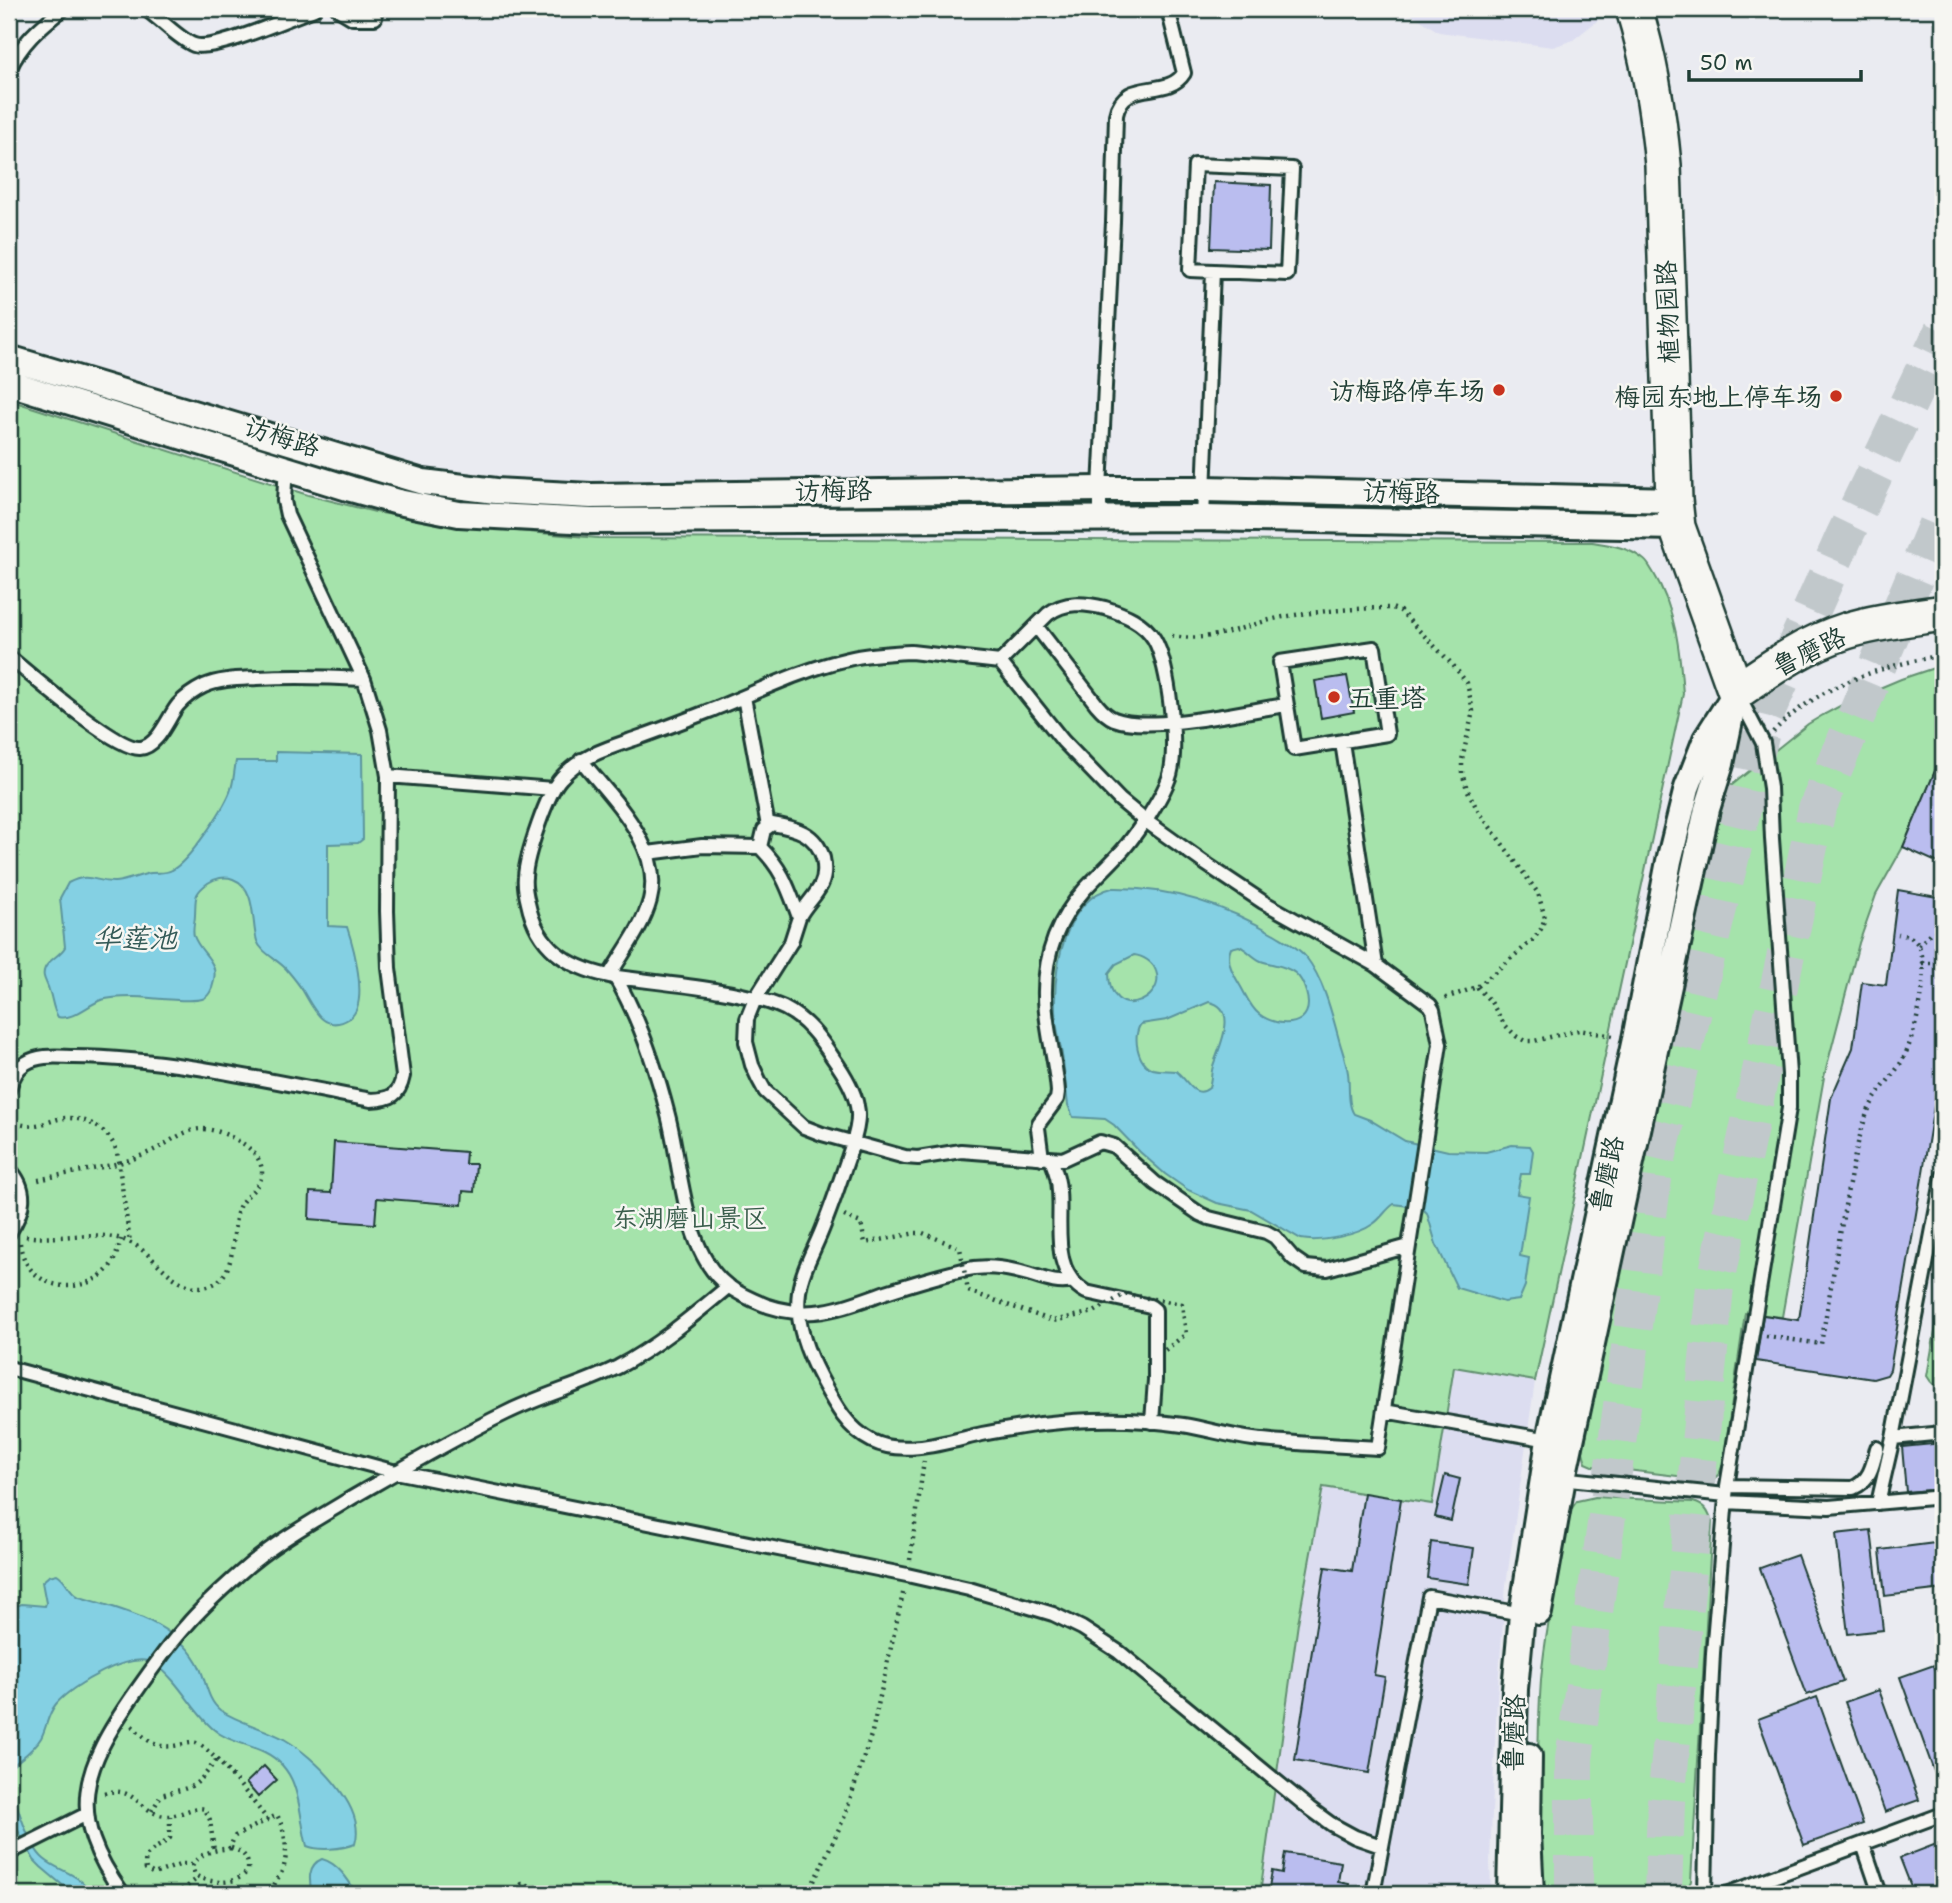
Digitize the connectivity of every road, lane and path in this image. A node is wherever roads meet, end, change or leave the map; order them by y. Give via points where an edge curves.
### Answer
1 (63, 9) edge
2 (145, 9) edge
3 (314, 9) edge
4 (338, 9) edge
5 (1168, 9) edge
6 (1634, 9) edge
7 (375, 18) dead end
8 (9, 70) edge
9 (1213, 271) junction
10 (9, 358) edge
11 (9, 383) edge
12 (292, 443) junction
13 (285, 468) junction
14 (1100, 489) junction
15 (1204, 489) junction
16 (591, 496) junction
17 (1676, 514) junction
18 (1100, 518) junction
19 (1203, 518) junction
20 (591, 521) junction
21 (1943, 613) edge
22 (1036, 626) junction
23 (1153, 638) junction
24 (1943, 655) edge
25 (9, 657) edge
26 (1000, 662) junction
27 (364, 679) junction
28 (1736, 692) junction
29 (744, 697) junction
30 (1286, 705) junction
31 (1171, 722) junction
32 (1342, 742) junction
33 (1763, 743) junction
34 (582, 760) junction
35 (388, 776) junction
36 (553, 789) junction
37 (1145, 820) junction
38 (768, 826) junction
39 (760, 847) junction
40 (648, 853) junction
41 (791, 896) junction
42 (809, 901) junction
43 (799, 917) junction
44 (1943, 930) edge
45 (1898, 934) dead end
46 (1919, 946) junction
47 (1922, 963) junction
48 (1943, 963) edge
49 (1376, 965) junction
50 (612, 976) junction
51 (1477, 987) junction
52 (755, 999) junction
53 (1430, 1005) junction
54 (1635, 1039) junction
55 (9, 1089) edge
56 (9, 1120) edge
57 (854, 1142) junction
58 (1046, 1158) junction
59 (120, 1163) junction
60 (9, 1169) edge
61 (1943, 1176) edge
62 (21, 1185) junction
63 (830, 1211) junction
64 (9, 1233) edge
65 (121, 1240) junction
66 (130, 1242) junction
67 (1409, 1247) junction
68 (1072, 1281) junction
69 (729, 1286) junction
70 (799, 1313) junction
71 (1752, 1334) junction
72 (1165, 1350) dead end
73 (9, 1368) edge
74 (1384, 1411) junction
75 (1152, 1422) junction
76 (1943, 1433) edge
77 (1893, 1438) junction
78 (1549, 1440) junction
79 (926, 1447) junction
80 (1877, 1448) dead end
81 (396, 1472) junction
82 (1554, 1478) junction
83 (1726, 1494) junction
84 (1943, 1497) edge
85 (1878, 1503) junction
86 (907, 1575) junction
87 (1522, 1614) junction
88 (120, 1714) junction
89 (216, 1760) junction
90 (86, 1798) junction
91 (152, 1811) junction
92 (86, 1814) junction
93 (1943, 1814) edge
94 (170, 1816) junction
95 (268, 1820) junction
96 (1863, 1844) junction
97 (1381, 1846) junction
98 (229, 1849) junction
99 (14, 1850) edge
100 (214, 1851) junction
101 (192, 1864) junction
102 (198, 1878) junction
103 (187, 1887) junction
104 (123, 1894) edge
105 (176, 1894) edge
106 (189, 1894) edge
107 (274, 1894) edge
108 (510, 1894) edge
109 (545, 1894) edge
110 (808, 1894) edge
111 (1373, 1894) edge
112 (1510, 1894) edge
113 (1531, 1894) edge
114 (1705, 1894) edge
115 (1727, 1894) edge
116 (1880, 1894) edge

1 - 8 lane via 26,41
2 - 3 lane via 190,43 204,47
4 - 7 lane via 353,18
5 - 14 lane via 1184,73 1176,82 1124,97 1116,115
6 - 17 street, 植物园路 via 1653,76 1660,128
9 - 9 lane via 1287,274 1292,169 1195,165 1191,270
9 - 15 lane
10 - 12 street, 访梅路
11 - 13 street, 访梅路
12 - 13 lane
12 - 16 street, 访梅路 via 423,482
13 - 20 street, 访梅路 via 424,508
13 - 27 lane via 287,515
14 - 15 street, 访梅路
14 - 16 street, 访梅路
14 - 18 lane
15 - 17 street, 访梅路
15 - 19 lane
16 - 20 street
17 - 19 street, 访梅路
17 - 28 street, 植物园路
18 - 19 street, 访梅路
18 - 20 street, 访梅路
21 - 28 street, 鲁磨路 via 1883,622 1826,638 1779,662
22 - 23 lane via 1056,608 1084,604 1129,617
22 - 26 lane
22 - 31 lane via 1107,715 1125,722
23 - 31 lane via 1167,680
23 - 51 path via 1199,639 1292,616 1392,608 1453,665 1467,683 1473,704 1462,760 1467,789 1538,893 1545,918 1533,940
24 - 33 path via 1890,666 1843,684 1792,715
25 - 27 lane via 109,736 142,748 151,744 185,698 205,685 300,676
26 - 29 lane via 911,652 877,654 828,664
26 - 37 lane via 1063,741
27 - 35 lane
28 - 33 lane
28 - 54 street, 鲁磨路 via 1706,739 1687,788
28 - 82 street
29 - 34 lane
29 - 38 lane
30 - 31 lane
30 - 32 lane via 1293,749
30 - 32 lane via 1280,662 1374,648 1387,734
31 - 37 lane via 1170,776
32 - 49 lane
33 - 71 lane via 1770,788 1789,1108
34 - 36 lane
34 - 40 lane
35 - 36 lane
35 - 55 lane via 389,968 403,1076 396,1093 371,1101 198,1069 83,1057 46,1057 26,1063
36 - 50 lane via 525,876 531,919 543,940 568,961
37 - 49 lane via 1263,902
37 - 58 lane via 1075,901 1048,955 1045,999 1058,1092 1039,1124
38 - 39 lane
38 - 42 lane via 801,830 819,846 824,877
39 - 40 lane via 702,846
39 - 41 lane via 776,864
40 - 50 lane via 650,901
41 - 42 lane
41 - 43 lane
42 - 43 lane
43 - 52 lane via 791,942
44 - 46 path via 1930,933
45 - 46 path via 1914,939
46 - 47 path
47 - 48 path
47 - 71 path via 1923,991 1910,1043 1865,1118 1821,1344
49 - 53 lane
50 - 52 lane
50 - 69 lane via 628,999 660,1089 693,1228 710,1266
51 - 53 path
51 - 54 path via 1504,1024 1525,1041 1578,1030
52 - 57 lane via 783,1008 814,1031 851,1087 858,1108
52 - 57 lane via 747,1019 746,1042 765,1091 804,1127
53 - 67 lane via 1440,1044
54 - 78 street, 鲁磨路
56 - 59 path via 35,1126 58,1119 85,1121 110,1138
57 - 58 lane via 905,1157 961,1151
57 - 63 lane
58 - 67 lane via 1068,1158 1100,1142 1114,1146 1199,1214 1266,1232 1306,1267 1327,1269
58 - 68 lane via 1059,1186 1059,1243
59 - 62 path
59 - 66 path
59 - 66 path via 200,1129 229,1136 249,1148 262,1173 258,1185 240,1205 226,1271 211,1285 181,1282
60 - 62 lane
61 - 77 lane
62 - 64 lane via 22,1208
63 - 70 lane via 802,1277
63 - 72 path, bridge via 861,1223 865,1243 923,1233 960,1248 968,1291 1053,1321 1094,1312 1125,1294 1182,1304 1186,1334
65 - 65 path via 21,1236 20,1245 25,1262 37,1277 66,1285 101,1275 111,1265
65 - 66 path
67 - 74 lane
68 - 70 lane via 1005,1269 966,1269 841,1307
68 - 75 lane via 1086,1292 1155,1310
69 - 70 lane via 764,1304
69 - 81 lane via 665,1338 626,1362 505,1413
70 - 79 lane via 815,1367 858,1432 886,1446
71 - 83 lane
73 - 81 lane
74 - 75 lane via 1378,1448 1254,1440
74 - 78 lane
75 - 79 lane via 1039,1424
76 - 77 lane
77 - 85 lane
78 - 82 street, 鲁磨路
79 - 86 path
80 - 83 lane via 1869,1476 1853,1488
81 - 86 lane
81 - 88 lane via 275,1545 240,1573 186,1625
82 - 83 lane
82 - 87 street, 鲁磨路
82 - 113 street via 1532,1674
83 - 85 lane via 1829,1507
83 - 114 lane via 1713,1653
84 - 85 lane
86 - 97 lane via 970,1589 1082,1628 1119,1652 1308,1808 1355,1837
86 - 110 path via 872,1732 844,1818
87 - 97 lane via 1429,1597
87 - 112 street, 鲁磨路 via 1515,1689
88 - 89 path via 150,1743 165,1747 196,1744
88 - 90 lane via 90,1773
89 - 91 path via 197,1784 161,1795
89 - 95 path
90 - 91 path via 119,1791
90 - 92 lane
91 - 94 path
92 - 99 lane
92 - 104 lane via 98,1853
93 - 96 lane
94 - 100 path via 197,1807 205,1809
94 - 101 path via 170,1838 148,1853 146,1869 154,1874
95 - 98 path via 235,1836
95 - 107 path via 277,1815 285,1850
96 - 115 lane
96 - 116 lane
97 - 111 lane
98 - 100 path
98 - 102 path via 246,1857 245,1874 225,1882
100 - 101 path
101 - 102 path
102 - 103 path
103 - 105 path
103 - 106 path
108 - 109 path via 522,1884

